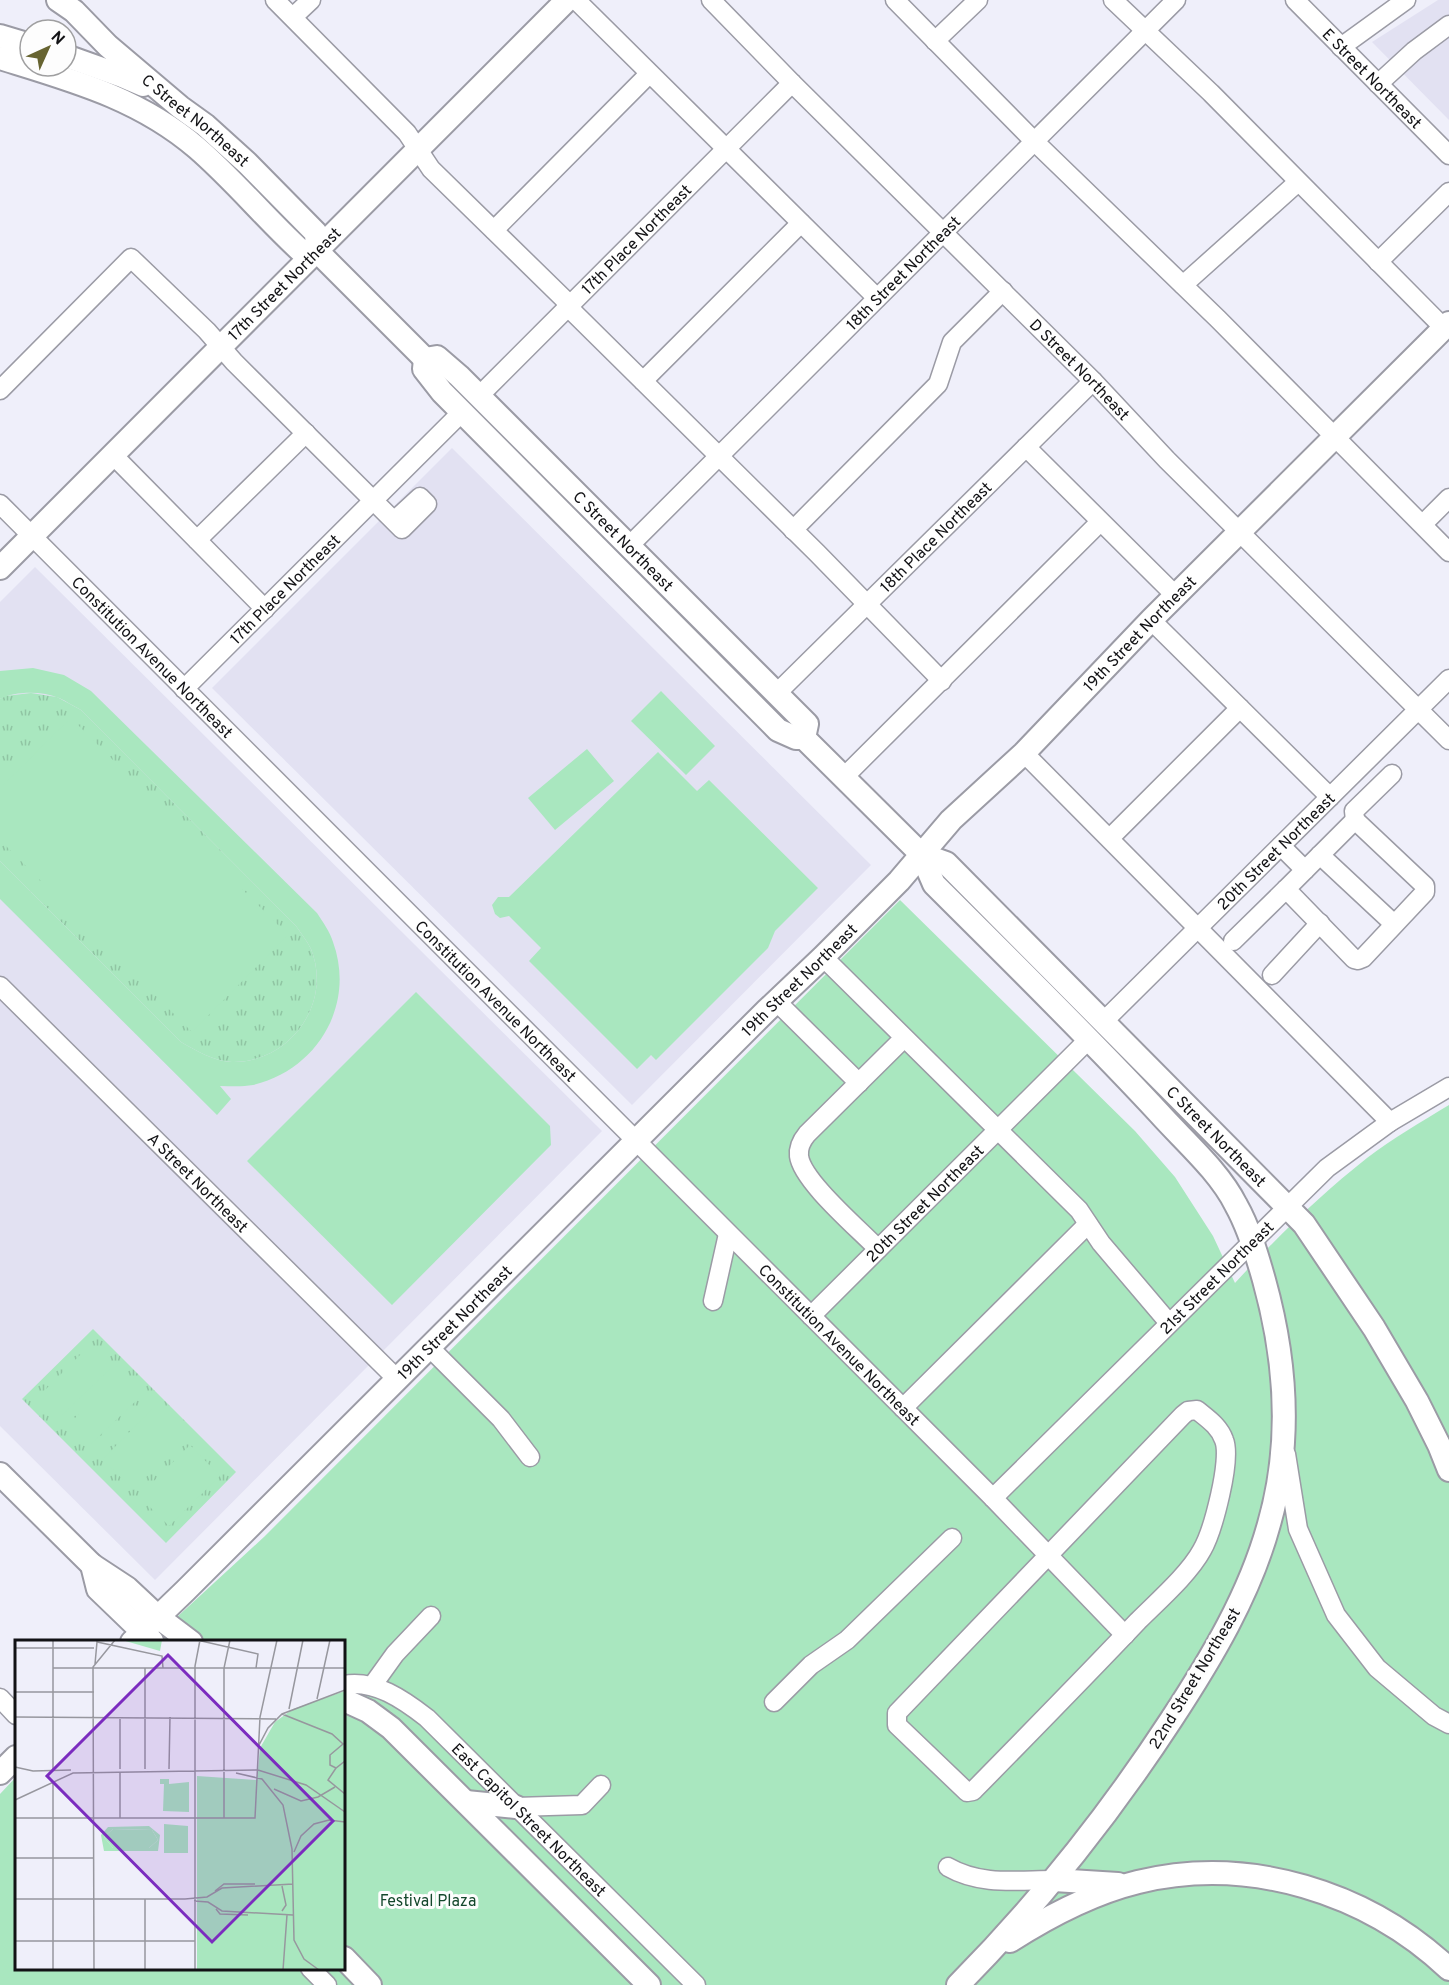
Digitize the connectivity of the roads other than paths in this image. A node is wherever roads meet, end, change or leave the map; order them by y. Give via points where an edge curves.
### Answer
1 (275, 0) edge
2 (311, 0) edge
3 (711, 0) edge
4 (896, 0) edge
5 (978, 0) edge
6 (1113, 0) edge
7 (1176, 0) edge
8 (1294, 0) edge
9 (1407, 0) edge
10 (65, 2) edge
11 (565, 2) edge
12 (292, 17) junction
13 (1449, 25) edge
14 (1144, 31) junction
15 (0, 36) edge
16 (18, 41) edge
17 (935, 41) junction
18 (1341, 47) junction
19 (78, 60) edge
20 (3, 63) edge
21 (649, 74) junction
22 (792, 83) junction
23 (1378, 84) junction
24 (180, 107) junction
25 (1035, 141) junction
26 (418, 150) junction
27 (725, 150) junction
28 (1449, 155) edge
29 (1298, 182) junction
30 (1449, 192) edge
31 (801, 223) junction
32 (494, 230) junction
33 (943, 232) junction
34 (317, 251) junction
35 (1378, 262) junction
36 (1183, 285) junction
37 (1003, 291) junction
38 (877, 298) junction
39 (568, 307) junction
40 (1446, 325) edge
41 (221, 347) junction
42 (425, 359) junction
43 (643, 381) junction
44 (1093, 381) junction
45 (0, 390) edge
46 (479, 396) junction
47 (462, 412) junction
48 (306, 433) junction
49 (1334, 438) junction
50 (1026, 447) junction
51 (113, 455) junction
52 (719, 457) junction
53 (1449, 498) edge
54 (374, 500) junction
55 (0, 504) edge
56 (394, 521) dead end
57 (1100, 522) junction
58 (1422, 524) junction
59 (793, 530) junction
60 (1240, 531) junction
61 (32, 536) junction
62 (197, 540) junction
63 (629, 546) junction
64 (1449, 552) edge
65 (0, 568) edge
66 (1176, 596) junction
67 (867, 604) junction
68 (265, 609) junction
69 (1151, 620) junction
70 (1449, 679) edge
71 (942, 681) junction
72 (184, 689) junction
73 (776, 694) junction
74 (1240, 708) junction
75 (1418, 710) junction
76 (804, 738) junction
77 (1449, 740) edge
78 (1024, 753) junction
79 (1392, 774) dead end
80 (844, 777) junction
81 (1330, 797) junction
82 (1355, 820) junction
83 (1110, 838) junction
84 (1281, 846) junction
85 (921, 854) junction
86 (1320, 855) junction
87 (1305, 870) junction
88 (1286, 889) junction
89 (1320, 923) junction
90 (1394, 924) junction
91 (1197, 929) junction
92 (1233, 941) dead end
93 (823, 957) junction
94 (1272, 975) dead end
95 (0, 986) edge
96 (776, 1001) junction
97 (1096, 1031) junction
98 (904, 1038) junction
99 (1449, 1072) edge
100 (859, 1083) junction
101 (1449, 1087) edge
102 (1432, 1096) junction
103 (1390, 1122) junction
104 (997, 1129) junction
105 (635, 1140) junction
106 (1287, 1206) junction
107 (1088, 1224) junction
108 (728, 1234) junction
109 (1252, 1242) junction
110 (878, 1249) junction
111 (713, 1300) dead end
112 (811, 1316) junction
113 (1169, 1323) junction
114 (429, 1347) junction
115 (397, 1379) junction
116 (903, 1408) junction
117 (1283, 1436) junction
118 (530, 1458) dead end
119 (1449, 1470) edge
120 (0, 1474) edge
121 (993, 1498) junction
122 (952, 1538) dead end
123 (1047, 1555) junction
124 (431, 1616) dead end
125 (146, 1633) edge
126 (1125, 1635) junction
127 (185, 1640) edge
128 (345, 1685) edge
129 (372, 1686) junction
130 (0, 1698) edge
131 (345, 1700) edge
132 (774, 1702) dead end
133 (15, 1714) edge
134 (1449, 1724) edge
135 (15, 1758) edge
136 (0, 1773) edge
137 (601, 1785) dead end
138 (466, 1802) junction
139 (516, 1808) junction
140 (948, 1868) dead end
141 (1054, 1880) junction
142 (1128, 1885) junction
143 (986, 1956) junction
144 (345, 1959) edge
145 (1449, 1969) edge
146 (312, 1970) edge
147 (327, 1985) edge
148 (370, 1985) edge
149 (649, 1985) edge
150 (696, 1985) edge
151 (958, 1985) edge

1 - 12 street
2 - 12 street
3 - 22 street, D Street Northeast
4 - 17 street
5 - 17 street
6 - 14 street
7 - 14 street, 18th Street Northeast
8 - 18 street, E Street Northeast
9 - 18 street
10 - 24 main road, C Street Northeast via 108,46
11 - 21 street
11 - 26 main road, 17th Street Northeast
12 - 26 street
13 - 23 street
14 - 25 street, 18th Street Northeast
14 - 29 street
15 - 16 main road
17 - 25 street
18 - 23 street, E Street Northeast
19 - 24 main road via 122,75
20 - 34 main road, C Street Northeast via 107,93 162,122 197,147 301,251
21 - 27 street
21 - 32 street
22 - 27 street, 17th Place Northeast
22 - 33 street, D Street Northeast
23 - 28 street, E Street Northeast
24 - 34 main road, C Street Northeast via 223,140 316,233
25 - 33 street, 18th Street Northeast
25 - 36 street
26 - 32 street via 431,169
26 - 34 main road, 17th Street Northeast
27 - 31 street
27 - 39 street, 17th Place Northeast
29 - 35 street
29 - 36 street
30 - 35 street
31 - 38 street
31 - 43 street
32 - 39 street
33 - 37 street, D Street Northeast
33 - 38 street, 18th Street Northeast
34 - 41 main road, 17th Street Northeast
34 - 42 main road, C Street Northeast
35 - 40 street
36 - 49 street
37 - 44 street, D Street Northeast
37 - 59 street via 952,342 938,384
38 - 52 street, 18th Street Northeast
39 - 43 street
39 - 46 street, 17th Place Northeast
40 - 49 main road, 19th Street Northeast
41 - 45 street via 131,258
41 - 48 street
41 - 51 main road, 17th Street Northeast
42 - 46 main road, C Street Northeast via 437,357
42 - 47 main road, C Street Northeast via 424,369
43 - 52 street
44 - 50 street, 18th Place Northeast
44 - 60 street, D Street Northeast
46 - 63 main road, C Street Northeast
47 - 54 street, 17th Place Northeast
47 - 76 main road, C Street Northeast via 778,730
48 - 54 street
48 - 62 street
49 - 58 street
49 - 60 main road, 19th Street Northeast
50 - 57 street
50 - 67 street, 18th Place Northeast
51 - 61 main road, 17th Street Northeast
51 - 62 street
52 - 59 street
52 - 63 street, 18th Street Northeast
53 - 58 street
54 - 56 street
54 - 68 street, 17th Place Northeast
55 - 61 street, Constitution Avenue Northeast
57 - 66 street
57 - 71 street
58 - 64 street
59 - 67 street
60 - 66 main road, 19th Street Northeast
60 - 75 street, D Street Northeast
61 - 65 main road, 17th Street Northeast
61 - 72 street, Constitution Avenue Northeast
62 - 68 street
63 - 73 main road, C Street Northeast
66 - 69 main road, 19th Street Northeast
67 - 71 street
67 - 73 street, 18th Place Northeast
68 - 72 street, 17th Place Northeast
69 - 74 street
69 - 78 main road, 19th Street Northeast
70 - 75 street, 20th Street Northeast
71 - 80 street
72 - 105 street, Constitution Avenue Northeast
73 - 76 main road, C Street Northeast via 807,724
74 - 81 street
74 - 83 street
75 - 77 street, D Street Northeast
75 - 81 street, 20th Street Northeast
76 - 80 main road, C Street Northeast
78 - 83 street
78 - 85 main road, 19th Street Northeast via 951,820
79 - 82 street via 1354,811
80 - 85 main road, C Street Northeast
81 - 84 street, 20th Street Northeast
82 - 86 street
82 - 90 street via 1425,886 1425,892
83 - 91 street
84 - 87 street
84 - 91 street, 20th Street Northeast
85 - 93 main road, 19th Street Northeast
85 - 97 main road, C Street Northeast via 946,863
86 - 87 street
86 - 90 street
87 - 88 street
88 - 89 street
88 - 92 street
89 - 90 street via 1358,960
89 - 94 street
91 - 97 street, 20th Street Northeast
91 - 103 street
93 - 96 main road, 19th Street Northeast
93 - 98 street
95 - 115 street, A Street Northeast
96 - 100 street
96 - 105 main road, 19th Street Northeast
97 - 104 street, 20th Street Northeast
97 - 106 main road, C Street Northeast
97 - 109 main road, C Street Northeast via 1217,1177 1236,1204
98 - 100 street
98 - 104 street
99 - 102 street, 21st Street Northeast
100 - 110 street via 804,1139 799,1156 812,1182
101 - 102 street
102 - 103 street, 21st Street Northeast
103 - 106 street, 21st Street Northeast via 1333,1163
104 - 107 street
104 - 110 street, 20th Street Northeast
105 - 108 street, Constitution Avenue Northeast
105 - 114 main road, 19th Street Northeast
106 - 109 street, 21st Street Northeast
106 - 119 main road, C Street Northeast via 1318,1243 1374,1328 1417,1401
107 - 113 street
107 - 116 street
108 - 111 street
108 - 112 street, Constitution Avenue Northeast
109 - 113 street, 21st Street Northeast
109 - 117 main road, 22nd Street Northeast via 1272,1309 1282,1373
110 - 112 street, 20th Street Northeast
112 - 116 street, Constitution Avenue Northeast
113 - 121 street, 21st Street Northeast
114 - 115 main road, 19th Street Northeast
114 - 118 street via 501,1419
115 - 125 main road, 19th Street Northeast
116 - 121 street, Constitution Avenue Northeast
117 - 134 street via 1298,1529 1336,1615 1377,1668
117 - 141 main road, 22nd Street Northeast via 1270,1523 1246,1588 1225,1629 1159,1738
120 - 125 main road via 92,1565 127,1588
121 - 123 street, Constitution Avenue Northeast
122 - 132 street via 847,1640 811,1665
123 - 126 street, Constitution Avenue Northeast
123 - 126 street via 1188,1411 1197,1410 1214,1423 1225,1441 1225,1472 1203,1550
123 - 126 street via 903,1705 897,1713 897,1725 967,1792 973,1791
124 - 129 street via 395,1654
125 - 127 main road
128 - 129 street, East Capitol Street Northeast
129 - 139 street, East Capitol Street Northeast via 427,1718
130 - 133 street
131 - 138 main road, East Capitol Street Northeast via 391,1728
135 - 136 main road
137 - 139 street via 582,1805
138 - 139 main road
138 - 149 main road, East Capitol Street Northeast
139 - 150 street, East Capitol Street Northeast
140 - 141 street via 990,1881
141 - 142 main road
141 - 143 main road, 22nd Street Northeast
142 - 143 main road via 1050,1918
142 - 145 main road via 1176,1876 1226,1874 1266,1877 1313,1888 1381,1918
143 - 151 main road, 22nd Street Northeast
144 - 148 main road
146 - 147 street

